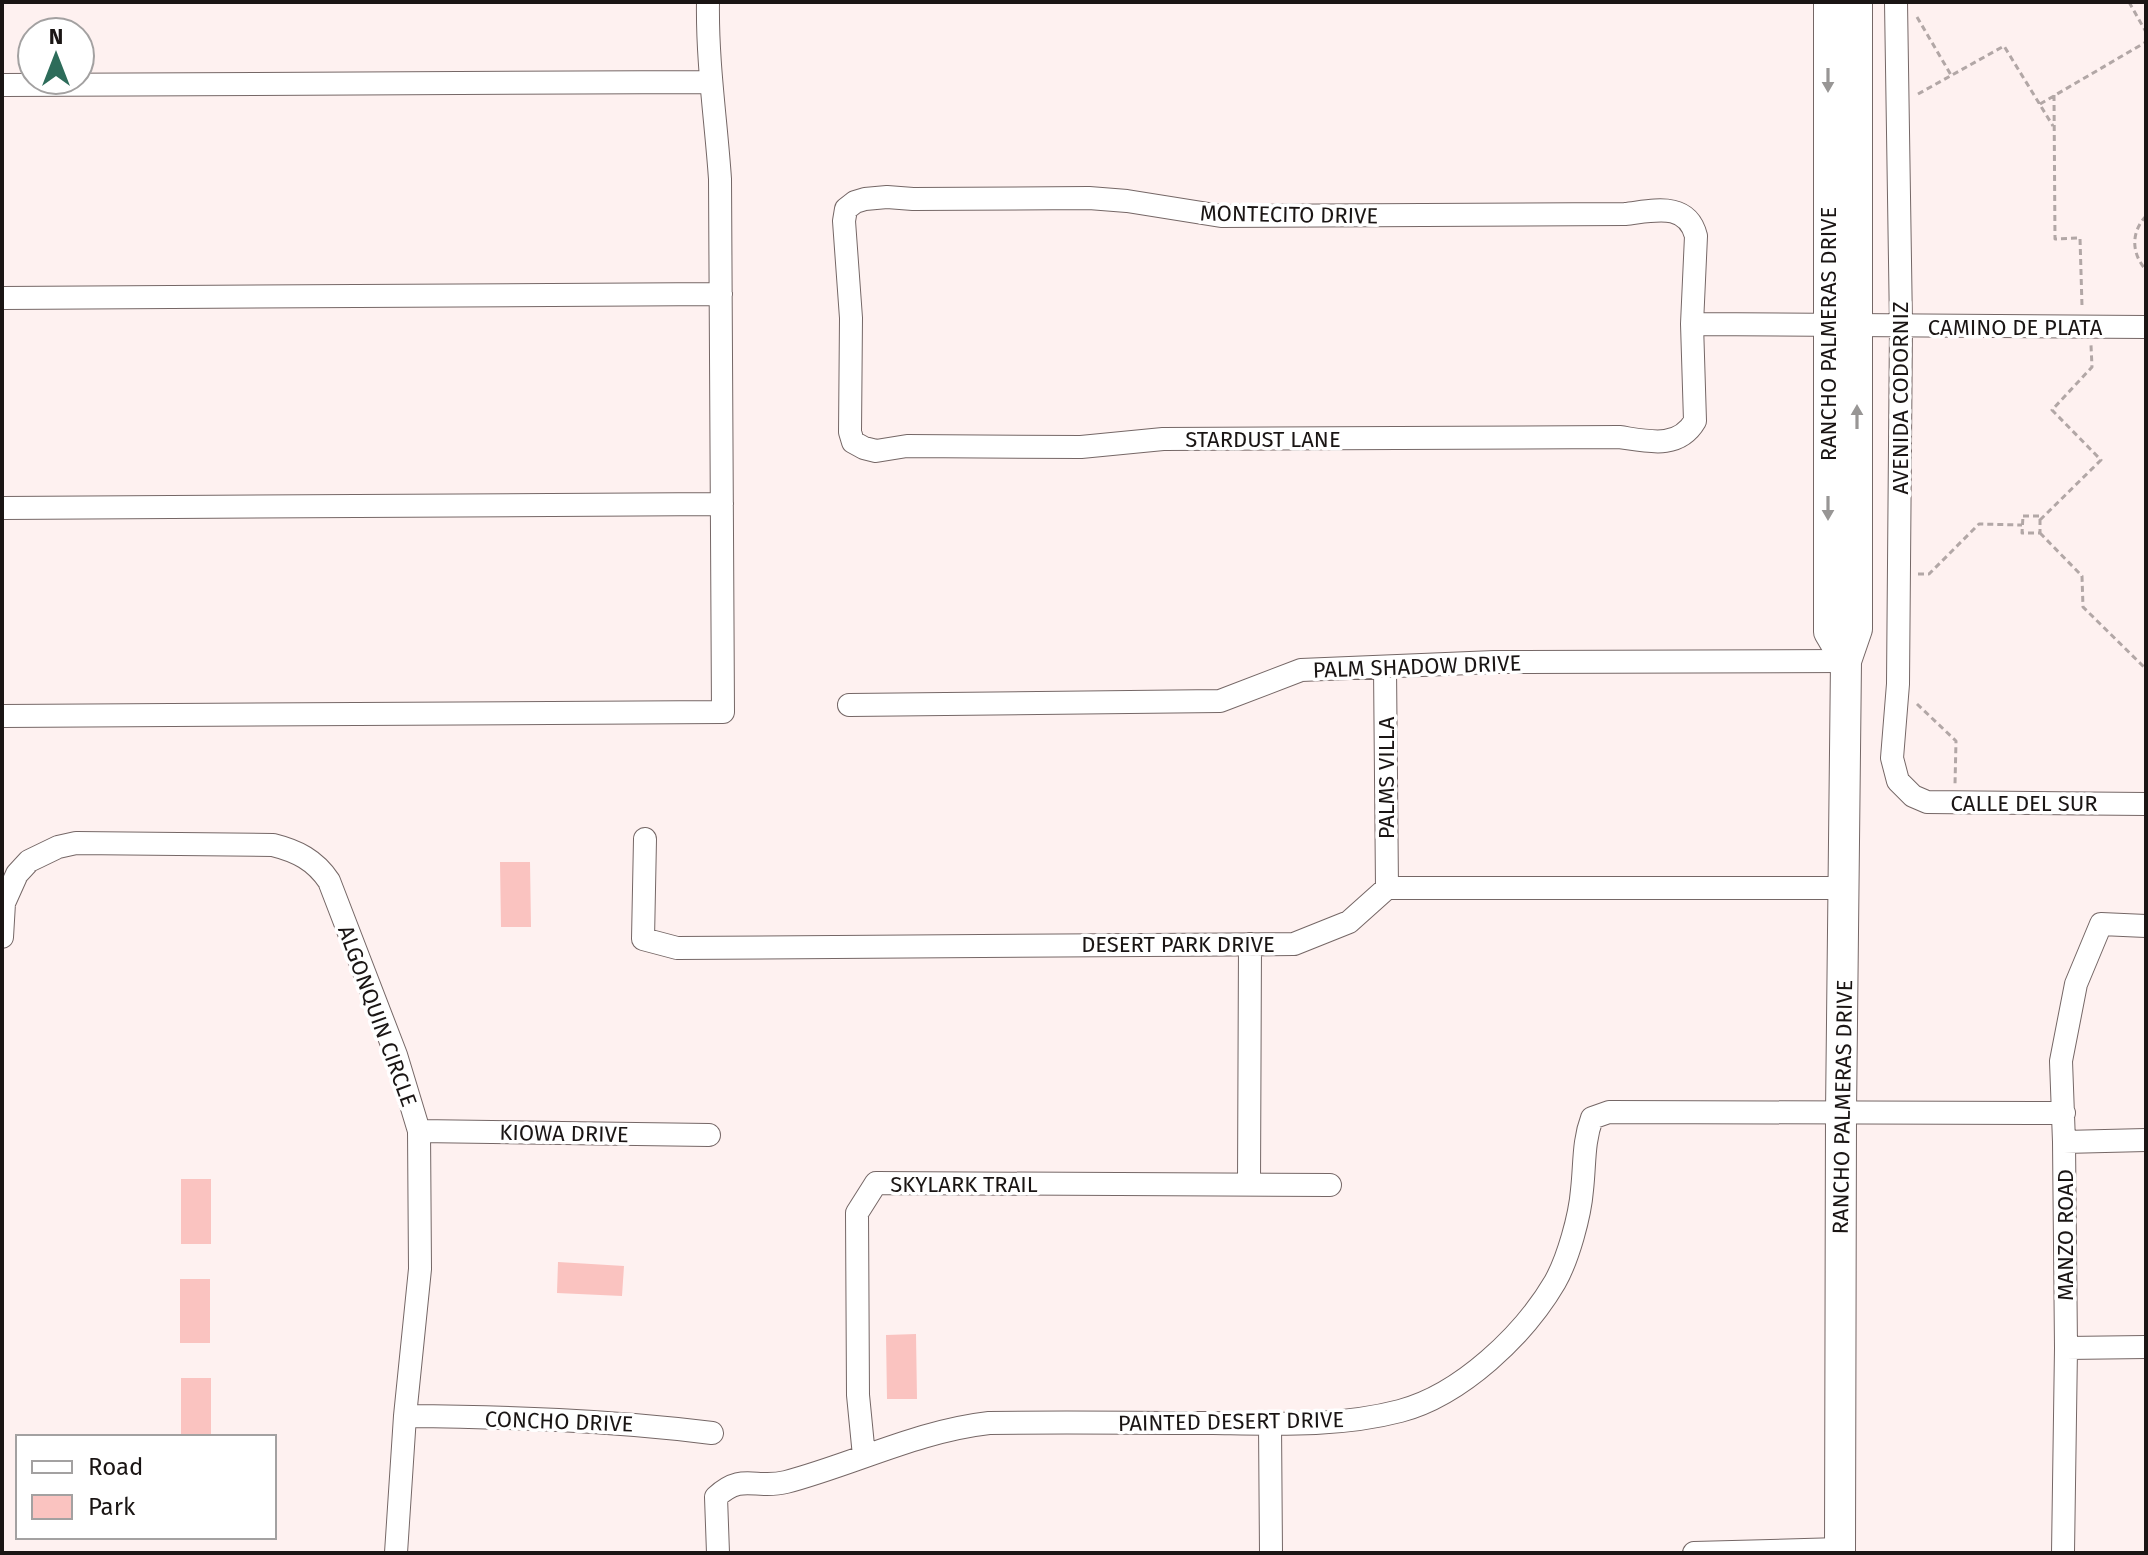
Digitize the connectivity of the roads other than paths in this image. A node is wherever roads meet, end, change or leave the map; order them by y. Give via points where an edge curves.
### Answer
1 (708, 2) edge
2 (1829, 2) edge
3 (1857, 2) edge
4 (1906, 8) edge
5 (709, 82) junction
6 (2, 85) edge
7 (721, 294) junction
8 (2, 298) edge
9 (851, 318) joint
10 (1692, 324) junction
11 (1842, 326) junction
12 (1901, 326) junction
13 (2146, 327) edge
14 (722, 504) junction
15 (2, 508) edge
16 (1846, 661) junction
17 (1385, 667) junction
18 (849, 705) dead end
19 (2, 716) edge
20 (1906, 790) joint
21 (2146, 804) edge
22 (645, 839) dead end
23 (9, 870) edge
24 (1387, 888) junction
25 (1845, 888) junction
26 (2146, 926) edge
27 (2, 937) edge
28 (1250, 944) junction
29 (1841, 1113) junction
30 (2064, 1113) junction
31 (419, 1131) junction
32 (709, 1135) dead end
33 (2146, 1140) edge
34 (2064, 1142) junction
35 (1249, 1183) junction
36 (1330, 1185) dead end
37 (2146, 1347) edge
38 (2066, 1348) junction
39 (405, 1416) junction
40 (1270, 1424) junction
41 (712, 1433) dead end
42 (864, 1456) junction
43 (1840, 1551) edge
44 (396, 1553) edge
45 (718, 1553) edge
46 (1271, 1553) edge
47 (1694, 1553) edge
48 (2063, 1553) edge

1 - 5 street
2 -> 11 street, RANCHO PALMERAS DRIVE
3 - 11 street, RANCHO PALMERAS DRIVE
4 - 12 street, AVENIDA CODORNIZ via 1898,106
5 - 6 street
5 - 7 street via 720,179
7 - 8 street
7 - 14 street
9 - 10 street, MONTECITO DRIVE via 844,221 846,209 855,202 887,197 1089,198 1221,216 1668,210 1693,224 1696,236
9 - 10 street, STARDUST LANE via 850,432 853,442 876,451 907,446 1081,447 1163,439 1673,441 1695,421
10 - 11 street, CAMINO DE PLATA
11 - 12 street, CAMINO DE PLATA
11 - 16 street, RANCHO PALMERAS DRIVE via 1857,629
12 - 13 street, CAMINO DE PLATA
12 - 20 street, AVENIDA CODORNIZ via 1898,684 1892,758
14 - 15 street
14 - 19 street via 723,712
16 - 17 street, PALM SHADOW DRIVE
16 - 25 street, RANCHO PALMERAS DRIVE
17 - 18 street, PALM SHADOW DRIVE via 1301,670 1220,701
17 - 24 street, PALMS VILLA
20 - 21 street, CALLE DEL SUR via 1927,802
22 - 28 street, DESERT PARK DRIVE via 643,939 677,948
23 - 27 street, ALGONQUIN CIRCLE
23 - 31 street, ALGONQUIN CIRCLE via 76,843 273,845 319,866 396,1055
24 - 25 street
24 - 28 street, DESERT PARK DRIVE via 1349,922 1294,944
25 - 29 street, RANCHO PALMERAS DRIVE
26 - 30 street, MANZO ROAD via 2101,924 2076,984 2061,1061
28 - 35 street
29 - 30 street, PAINTED DESERT DRIVE
29 - 40 street, PAINTED DESERT DRIVE via 1609,1112 1592,1118 1584,1138 1582,1192 1573,1234 1556,1280 1527,1323 1494,1356 1448,1389 1402,1411 1336,1422
29 - 43 street, RANCHO PALMERAS DRIVE
30 - 34 street, MANZO ROAD
31 - 32 street, KIOWA DRIVE
31 - 39 street, ALGONQUIN CIRCLE via 420,1269
33 - 34 street
34 - 38 street, MANZO ROAD
35 - 36 street, SKYLARK TRAIL
35 - 42 street, SKYLARK TRAIL via 876,1183 857,1213 858,1395
37 - 38 street
38 - 48 street, MANZO ROAD
39 - 41 street, CONCHO DRIVE via 543,1418
39 - 44 street, ALGONQUIN CIRCLE
40 - 42 street, PAINTED DESERT DRIVE via 989,1423 954,1427
40 - 46 street
42 - 45 street, PAINTED DESERT DRIVE via 778,1484 735,1483 724,1490 716,1497
43 - 47 street

